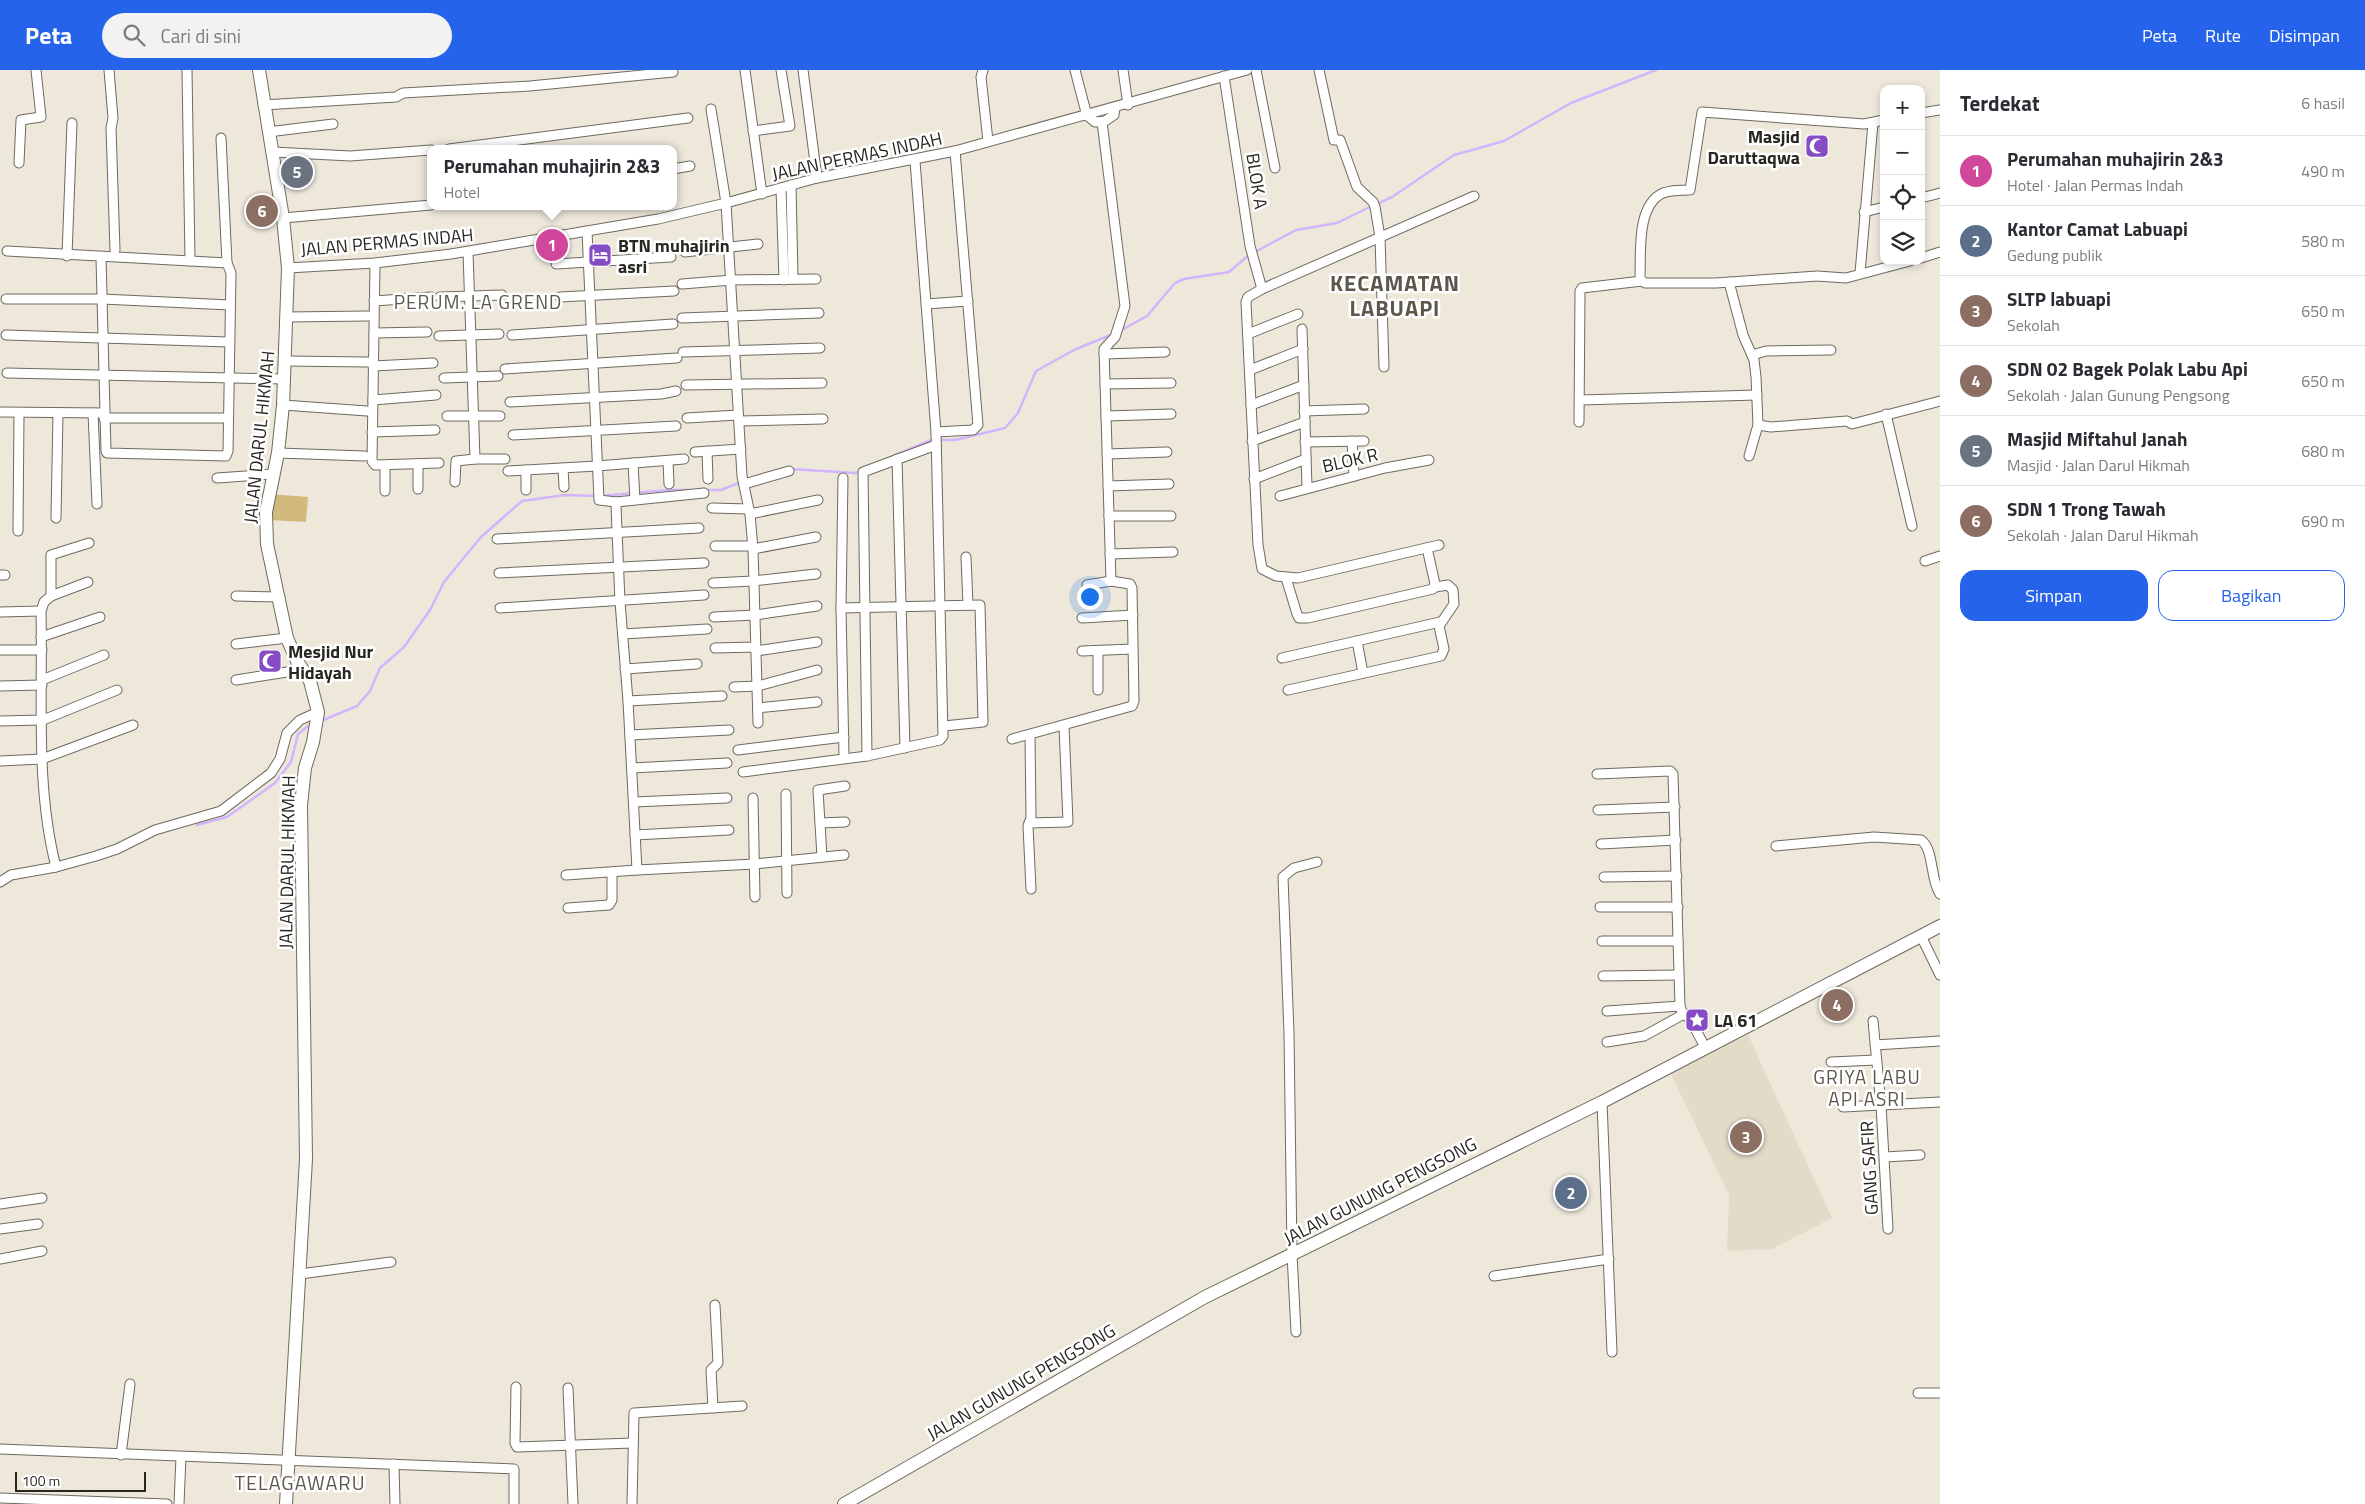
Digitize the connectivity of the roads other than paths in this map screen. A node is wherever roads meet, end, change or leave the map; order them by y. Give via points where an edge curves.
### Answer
1 (36, 70) edge
2 (109, 70) edge
3 (187, 70) edge
4 (259, 70) edge
5 (746, 70) edge
6 (781, 70) edge
7 (803, 70) edge
8 (983, 70) edge
9 (1075, 70) edge
10 (1123, 70) edge
11 (1247, 70) edge
12 (1256, 70) edge
13 (1319, 70) edge
14 (673, 72) dead end
15 (1224, 76) junction
16 (263, 105) junction
17 (1128, 105) junction
18 (1115, 108) junction
19 (711, 109) dead end
20 (1940, 110) edge
21 (1925, 112) edge
22 (1087, 116) junction
23 (688, 118) dead end
24 (1880, 121) edge
25 (1102, 122) junction
26 (72, 123) dead end
27 (1873, 123) junction
28 (334, 124) dead end
29 (754, 131) junction
30 (268, 132) junction
31 (221, 138) dead end
32 (988, 141) junction
33 (480, 145) edge
34 (427, 150) edge
35 (955, 151) junction
36 (273, 152) junction
37 (915, 161) junction
38 (19, 164) dead end
39 (690, 166) dead end
40 (677, 168) edge
41 (1275, 168) dead end
42 (816, 178) junction
43 (791, 185) junction
44 (781, 188) junction
45 (1940, 193) edge
46 (762, 194) junction
47 (1474, 196) dead end
48 (1925, 197) edge
49 (726, 203) junction
50 (427, 205) edge
51 (1880, 208) edge
52 (1864, 212) junction
53 (283, 218) junction
54 (587, 231) junction
55 (1380, 237) junction
56 (758, 244) dead end
57 (729, 247) junction
58 (115, 250) dead end
59 (7, 252) dead end
60 (468, 252) junction
61 (685, 252) dead end
62 (1940, 252) edge
63 (67, 256) junction
64 (671, 257) dead end
65 (1925, 257) edge
66 (101, 258) junction
67 (190, 261) junction
68 (588, 262) junction
69 (227, 263) junction
70 (375, 263) junction
71 (556, 264) dead end
72 (1897, 265) edge
73 (288, 268) junction
74 (1860, 272) junction
75 (788, 279) junction
76 (816, 279) dead end
77 (732, 280) junction
78 (1642, 281) junction
79 (1729, 282) junction
80 (682, 284) dead end
81 (1262, 289) junction
82 (674, 291) dead end
83 (469, 295) junction
84 (502, 295) dead end
85 (590, 296) junction
86 (560, 297) dead end
87 (6, 299) dead end
88 (102, 299) junction
89 (968, 301) junction
90 (374, 302) junction
91 (926, 304) junction
92 (230, 305) junction
93 (818, 313) dead end
94 (1298, 314) dead end
95 (368, 316) dead end
96 (287, 317) junction
97 (733, 317) junction
98 (682, 318) dead end
99 (673, 324) dead end
100 (591, 330) junction
101 (1302, 330) dead end
102 (427, 332) dead end
103 (374, 333) junction
104 (499, 334) dead end
105 (1248, 334) junction
106 (6, 335) dead end
107 (471, 335) junction
108 (512, 335) dead end
109 (439, 336) dead end
110 (102, 337) junction
111 (229, 342) junction
112 (820, 348) dead end
113 (1303, 349) junction
114 (1831, 350) dead end
115 (734, 351) junction
116 (1165, 352) dead end
117 (1104, 354) junction
118 (1752, 355) junction
119 (285, 361) junction
120 (433, 363) dead end
121 (370, 364) junction
122 (592, 365) junction
123 (1384, 367) dead end
124 (506, 368) dead end
125 (1250, 370) junction
126 (7, 373) dead end
127 (102, 374) junction
128 (498, 376) dead end
129 (472, 377) junction
130 (228, 378) junction
131 (444, 378) dead end
132 (284, 379) junction
133 (822, 383) dead end
134 (1171, 383) dead end
135 (736, 384) junction
136 (1105, 384) junction
137 (686, 385) dead end
138 (1304, 385) junction
139 (676, 391) dead end
140 (436, 395) dead end
141 (1757, 395) junction
142 (594, 398) junction
143 (373, 400) junction
144 (1580, 400) junction
145 (1940, 401) edge
146 (510, 402) dead end
147 (284, 405) junction
148 (1251, 406) junction
149 (1364, 409) dead end
150 (367, 410) dead end
151 (1304, 411) junction
152 (0, 412) edge
153 (19, 413) junction
154 (93, 413) junction
155 (58, 414) junction
156 (1171, 414) dead end
157 (1886, 414) junction
158 (104, 416) junction
159 (447, 416) dead end
160 (500, 416) dead end
161 (1106, 416) junction
162 (473, 417) junction
163 (228, 418) junction
164 (687, 418) dead end
165 (738, 418) junction
166 (823, 419) dead end
167 (1305, 422) junction
168 (1579, 422) dead end
169 (1758, 425) junction
170 (676, 426) dead end
171 (435, 430) dead end
172 (595, 431) junction
173 (372, 432) junction
174 (513, 435) dead end
175 (936, 438) junction
176 (1352, 441) junction
177 (1364, 441) dead end
178 (1252, 442) junction
179 (1305, 442) junction
180 (741, 450) junction
181 (707, 451) junction
182 (695, 452) dead end
183 (1167, 452) dead end
184 (278, 453) junction
185 (1107, 454) junction
186 (365, 456) dead end
187 (1749, 456) dead end
188 (475, 459) junction
189 (505, 459) dead end
190 (684, 459) dead end
191 (897, 459) junction
192 (1306, 459) junction
193 (1429, 460) dead end
194 (668, 461) junction
195 (438, 463) dead end
196 (633, 463) junction
197 (418, 464) junction
198 (385, 466) junction
199 (597, 466) junction
200 (563, 468) junction
201 (526, 470) junction
202 (508, 471) dead end
203 (789, 471) dead end
204 (274, 474) junction
205 (1354, 476) junction
206 (216, 478) dead end
207 (843, 478) dead end
208 (708, 479) dead end
209 (1254, 479) junction
210 (743, 480) junction
211 (456, 482) dead end
212 (669, 484) dead end
213 (1169, 484) dead end
214 (1108, 486) junction
215 (564, 487) dead end
216 (1307, 487) junction
217 (418, 489) dead end
218 (385, 490) dead end
219 (526, 490) dead end
220 (635, 494) junction
221 (704, 494) dead end
222 (1280, 496) dead end
223 (818, 500) dead end
224 (616, 502) junction
225 (97, 504) dead end
226 (712, 508) dead end
227 (749, 512) junction
228 (1109, 516) junction
229 (1171, 516) dead end
230 (56, 518) dead end
231 (1912, 526) dead end
232 (699, 528) dead end
233 (18, 530) dead end
234 (618, 533) junction
235 (816, 537) dead end
236 (497, 539) dead end
237 (89, 542) dead end
238 (716, 546) dead end
239 (1439, 546) dead end
240 (753, 548) junction
241 (1427, 548) junction
242 (1173, 552) dead end
243 (1110, 554) junction
244 (1940, 556) edge
245 (966, 557) dead end
246 (1925, 561) dead end
247 (704, 563) dead end
248 (619, 568) junction
249 (498, 573) dead end
250 (816, 574) dead end
251 (1286, 578) junction
252 (753, 581) junction
253 (1111, 581) junction
254 (88, 582) dead end
255 (713, 583) dead end
256 (1087, 585) dead end
257 (1435, 587) junction
258 (704, 595) dead end
259 (51, 596) junction
260 (236, 596) dead end
261 (280, 598) junction
262 (620, 602) junction
263 (968, 605) junction
264 (817, 606) dead end
265 (941, 606) junction
266 (902, 607) junction
267 (500, 608) dead end
268 (841, 608) junction
269 (864, 608) junction
270 (41, 611) junction
271 (0, 612) edge
272 (755, 615) junction
273 (1133, 615) junction
274 (100, 617) dead end
275 (714, 617) dead end
276 (1082, 618) dead end
277 (1440, 622) junction
278 (707, 629) dead end
279 (623, 634) junction
280 (42, 637) junction
281 (287, 638) junction
282 (1357, 641) junction
283 (817, 642) dead end
284 (236, 644) dead end
285 (715, 648) dead end
286 (756, 649) junction
287 (1133, 649) junction
288 (0, 650) edge
289 (42, 650) junction
290 (1082, 651) dead end
291 (1098, 651) junction
292 (104, 655) dead end
293 (1282, 658) dead end
294 (697, 664) dead end
295 (300, 666) junction
296 (625, 669) junction
297 (817, 670) dead end
298 (1364, 673) junction
299 (236, 680) dead end
300 (42, 682) junction
301 (0, 686) edge
302 (758, 686) junction
303 (734, 687) dead end
304 (117, 690) dead end
305 (1098, 690) dead end
306 (1288, 690) dead end
307 (722, 696) dead end
308 (628, 701) junction
309 (817, 702) dead end
310 (758, 708) junction
311 (317, 718) junction
312 (43, 720) junction
313 (0, 721) edge
314 (758, 723) dead end
315 (133, 724) dead end
316 (944, 726) junction
317 (1064, 726) junction
318 (729, 730) dead end
319 (630, 735) junction
320 (1030, 735) junction
321 (844, 737) junction
322 (1012, 739) dead end
323 (905, 748) junction
324 (738, 750) dead end
325 (867, 756) junction
326 (844, 758) junction
327 (42, 759) junction
328 (0, 761) edge
329 (727, 763) dead end
330 (632, 768) junction
331 (743, 772) dead end
332 (1598, 774) dead end
333 (844, 786) dead end
334 (786, 794) dead end
335 (727, 798) dead end
336 (753, 798) dead end
337 (634, 802) junction
338 (1675, 807) junction
339 (1598, 810) dead end
340 (845, 822) dead end
341 (820, 823) junction
342 (1029, 823) junction
343 (729, 830) dead end
344 (635, 835) junction
345 (1676, 840) junction
346 (1601, 844) dead end
347 (1776, 846) dead end
348 (844, 855) dead end
349 (822, 857) junction
350 (788, 861) junction
351 (1317, 862) dead end
352 (755, 864) junction
353 (56, 867) junction
354 (637, 870) junction
355 (612, 872) junction
356 (566, 875) dead end
357 (1676, 876) junction
358 (1604, 877) dead end
359 (0, 882) edge
360 (1031, 889) dead end
361 (787, 893) dead end
362 (1940, 894) edge
363 (755, 897) dead end
364 (1600, 907) dead end
365 (1678, 907) junction
366 (568, 908) dead end
367 (1940, 926) edge
368 (1921, 936) junction
369 (1602, 941) dead end
370 (1678, 941) junction
371 (1678, 975) junction
372 (1940, 975) edge
373 (1603, 976) dead end
374 (1607, 1010) dead end
375 (1682, 1010) junction
376 (1873, 1021) dead end
377 (1940, 1041) edge
378 (1606, 1042) dead end
379 (1875, 1045) junction
380 (1705, 1047) junction
381 (1876, 1060) junction
382 (1831, 1062) dead end
383 (1602, 1102) junction
384 (1940, 1102) edge
385 (1882, 1105) junction
386 (1843, 1107) dead end
387 (1920, 1155) dead end
388 (1885, 1157) junction
389 (42, 1198) dead end
390 (0, 1204) edge
391 (38, 1224) dead end
392 (1888, 1228) dead end
393 (0, 1229) edge
394 (42, 1252) dead end
395 (1292, 1254) junction
396 (0, 1259) edge
397 (1609, 1259) junction
398 (391, 1262) dead end
399 (300, 1274) junction
400 (1494, 1276) dead end
401 (715, 1305) dead end
402 (1296, 1332) dead end
403 (1612, 1352) dead end
404 (130, 1384) dead end
405 (516, 1387) dead end
406 (568, 1388) dead end
407 (1918, 1393) dead end
408 (1940, 1393) edge
409 (742, 1406) dead end
410 (713, 1408) junction
411 (633, 1444) junction
412 (571, 1446) junction
413 (0, 1449) edge
414 (121, 1454) junction
415 (181, 1457) junction
416 (289, 1459) junction
417 (394, 1464) junction
418 (0, 1498) edge
419 (167, 1504) edge
420 (179, 1504) edge
421 (286, 1504) edge
422 (394, 1504) edge
423 (514, 1504) edge
424 (573, 1504) edge
425 (632, 1504) edge
426 (844, 1504) edge

1 - 38 street via 41,118 21,120
2 - 58 street
3 - 67 street
4 - 16 street, JALAN DARUL HIKMAH
5 - 29 street
6 - 29 street via 790,126
7 - 42 street
8 - 32 street
9 - 22 street
10 - 17 street
11 - 15 street, JALAN PERMAS INDAH
12 - 41 street
13 - 55 street via 1334,140 1340,140 1357,187 1374,205
14 - 16 street via 490,89 403,93 396,97
15 - 17 street, JALAN PERMAS INDAH
15 - 81 street, BLOK A via 1250,246
16 - 30 street, JALAN DARUL HIKMAH
17 - 18 street, JALAN PERMAS INDAH
18 - 22 street, JALAN PERMAS INDAH
18 - 25 street via 1112,118
19 - 49 street
20 - 21 street
22 - 25 street via 1095,122
22 - 32 street, JALAN PERMAS INDAH
23 - 33 street
24 - 27 street
25 - 117 street via 1125,306
26 - 63 street
27 - 52 street
27 - 78 street via 1702,112 1690,190 1657,196 1644,216
28 - 30 street
29 - 46 street
30 - 36 street, JALAN DARUL HIKMAH
31 - 69 street
32 - 35 street, JALAN PERMAS INDAH
34 - 36 street via 350,156
35 - 37 street, JALAN PERMAS INDAH
35 - 89 street
36 - 53 street, JALAN DARUL HIKMAH
37 - 42 street, JALAN PERMAS INDAH
37 - 91 street
39 - 40 street
42 - 43 street, JALAN PERMAS INDAH
43 - 44 street, JALAN PERMAS INDAH
43 - 75 street
44 - 46 street, JALAN PERMAS INDAH
44 - 75 street
45 - 48 street
46 - 49 street, JALAN PERMAS INDAH
47 - 55 street
49 - 54 street, JALAN PERMAS INDAH
49 - 57 street
50 - 53 street
51 - 52 street
52 - 74 street
53 - 73 street, JALAN DARUL HIKMAH
54 - 60 street, JALAN PERMAS INDAH
54 - 68 street
55 - 81 street
55 - 123 street
56 - 57 street
57 - 61 street
57 - 77 street
59 - 63 street
60 - 70 street, JALAN PERMAS INDAH
60 - 83 street
62 - 65 street
63 - 66 street
64 - 68 street
66 - 67 street
66 - 88 street
67 - 69 street
68 - 71 street
68 - 85 street
69 - 92 street via 231,273
70 - 73 street, JALAN PERMAS INDAH
70 - 90 street
72 - 74 street
73 - 96 street, JALAN DARUL HIKMAH
74 - 79 street via 1846,278 1817,276
75 - 76 street
75 - 77 street
77 - 80 street
77 - 97 street
78 - 79 street via 1671,284
78 - 144 street via 1582,288 1580,291
79 - 118 street via 1741,329
81 - 105 street via 1246,299
82 - 85 street
83 - 84 street
83 - 90 street
83 - 107 street
85 - 86 street
85 - 100 street
87 - 88 street
88 - 92 street
88 - 110 street
89 - 91 street
89 - 175 street via 978,425 973,430
90 - 103 street
91 - 175 street
92 - 111 street
93 - 97 street
94 - 105 street
95 - 96 street
96 - 119 street, JALAN DARUL HIKMAH
97 - 98 street
97 - 115 street
99 - 100 street
100 - 108 street
100 - 122 street
101 - 113 street
102 - 103 street
103 - 121 street
104 - 107 street
105 - 125 street
106 - 110 street
107 - 109 street
107 - 129 street
110 - 111 street
110 - 127 street
111 - 130 street
112 - 115 street
113 - 125 street
113 - 138 street
114 - 118 street via 1773,350
115 - 122 street
115 - 135 street
116 - 117 street
117 - 136 street
118 - 141 street
119 - 121 street
119 - 132 street, JALAN DARUL HIKMAH
120 - 121 street
121 - 143 street
122 - 124 street
122 - 142 street
125 - 148 street
126 - 127 street
127 - 130 street
127 - 158 street
128 - 129 street
129 - 131 street
129 - 162 street
130 - 132 street
130 - 163 street
132 - 147 street, JALAN DARUL HIKMAH
133 - 135 street
134 - 136 street
135 - 137 street
135 - 165 street
136 - 161 street
138 - 148 street
138 - 151 street
139 - 142 street
140 - 143 street
141 - 144 street
141 - 169 street
142 - 146 street
142 - 172 street
143 - 173 street
144 - 168 street
145 - 157 street
147 - 150 street
147 - 184 street, JALAN DARUL HIKMAH
148 - 178 street
149 - 151 street
151 - 167 street
152 - 153 street
153 - 155 street
153 - 233 street
154 - 155 street
154 - 158 street
154 - 225 street
155 - 230 street
156 - 161 street
157 - 169 street via 1852,424 1847,421
157 - 231 street
158 - 163 street
158 - 163 street via 107,453 223,456 228,451
159 - 162 street
160 - 162 street
161 - 185 street
162 - 188 street
164 - 165 street
165 - 166 street
165 - 180 street
167 - 178 street
167 - 179 street
169 - 187 street
170 - 172 street
171 - 173 street
172 - 174 street
172 - 199 street
173 - 198 street via 372,463
175 - 191 street
175 - 265 street
176 - 177 street
176 - 179 street
176 - 205 street
178 - 209 street
179 - 192 street
180 - 181 street
180 - 210 street
181 - 182 street
181 - 208 street
183 - 185 street
184 - 186 street
184 - 204 street, JALAN DARUL HIKMAH
185 - 214 street
188 - 189 street
188 - 211 street via 456,461
190 - 194 street
191 - 266 street
191 - 269 street via 863,472
192 - 209 street
192 - 216 street
193 - 205 street, BLOK R
194 - 196 street
194 - 212 street
195 - 197 street
196 - 199 street
196 - 220 street
197 - 198 street
197 - 217 street
198 - 218 street
199 - 200 street
199 - 224 street via 599,496
200 - 201 street
200 - 215 street
201 - 202 street
201 - 219 street
203 - 210 street
204 - 206 street
204 - 261 street, JALAN DARUL HIKMAH via 266,512 266,533
205 - 216 street, BLOK R
207 - 268 street
209 - 251 street via 1261,566 1268,573
210 - 227 street
213 - 214 street
214 - 228 street
216 - 222 street, BLOK R
220 - 221 street
220 - 224 street
223 - 227 street
224 - 234 street
226 - 227 street
227 - 240 street
228 - 229 street
228 - 243 street
232 - 234 street
234 - 236 street
234 - 248 street
235 - 240 street
237 - 259 street via 51,555
238 - 240 street
239 - 241 street
240 - 252 street
241 - 251 street
241 - 257 street
242 - 243 street
243 - 253 street
244 - 246 street
245 - 263 street
247 - 248 street
248 - 249 street
248 - 262 street
250 - 252 street
251 - 257 street via 1297,614 1302,618
252 - 255 street
252 - 272 street
253 - 256 street
253 - 273 street via 1130,584
254 - 259 street
257 - 277 street via 1448,585 1453,590 1454,604
258 - 262 street
259 - 270 street
260 - 261 street
261 - 281 street, JALAN DARUL HIKMAH
262 - 267 street
262 - 279 street
263 - 265 street
263 - 316 street via 980,607 984,721
264 - 272 street
265 - 266 street
265 - 316 street
266 - 269 street
266 - 323 street
268 - 269 street
268 - 321 street
269 - 325 street
270 - 271 street
270 - 280 street
272 - 275 street
272 - 286 street
273 - 276 street
273 - 287 street
274 - 280 street
277 - 282 street
277 - 298 street via 1442,656
278 - 279 street
279 - 296 street
280 - 289 street
281 - 284 street
281 - 295 street, JALAN DARUL HIKMAH
282 - 293 street
282 - 298 street
283 - 286 street
285 - 286 street
286 - 302 street
287 - 291 street
287 - 317 street via 1132,706
288 - 289 street
289 - 300 street
290 - 291 street
291 - 305 street
292 - 300 street
294 - 296 street
295 - 299 street via 287,672
295 - 311 street, JALAN DARUL HIKMAH via 310,681
296 - 308 street
297 - 302 street
298 - 306 street
300 - 301 street
300 - 312 street
302 - 303 street
302 - 310 street
304 - 312 street
307 - 308 street
308 - 319 street
309 - 310 street
310 - 314 street
311 - 353 street via 300,720 288,733 280,759 271,774 221,810 170,825 117,849
311 - 399 street, JALAN DARUL HIKMAH via 304,768 301,824 306,1159
312 - 313 street
312 - 327 street
315 - 327 street
316 - 323 street via 940,740
317 - 320 street
317 - 342 street via 1068,822
318 - 319 street
319 - 330 street
320 - 322 street
320 - 342 street
321 - 324 street
321 - 326 street
323 - 325 street
325 - 326 street
326 - 331 street
327 - 328 street
327 - 353 street
329 - 330 street
330 - 337 street
332 - 338 street via 1672,772
333 - 341 street via 818,790
334 - 350 street
335 - 337 street
336 - 352 street
337 - 344 street
338 - 339 street
338 - 345 street
340 - 341 street
341 - 349 street
342 - 360 street
343 - 344 street
344 - 354 street
345 - 346 street
345 - 357 street
347 - 362 street via 1874,837 1921,840 1928,847 1933,881
348 - 349 street
349 - 350 street
350 - 352 street
350 - 361 street
351 - 395 street via 1294,868 1283,877
352 - 354 street
352 - 363 street
353 - 359 street via 11,875
354 - 355 street
355 - 356 street
355 - 366 street via 612,900 609,905
357 - 358 street
357 - 365 street
364 - 365 street
365 - 370 street
367 - 368 street, JALAN GUNUNG PENGSONG
368 - 372 street
368 - 380 street, JALAN GUNUNG PENGSONG
369 - 370 street
370 - 371 street
371 - 373 street
371 - 375 street
374 - 375 street
375 - 378 street via 1644,1036
375 - 380 street
376 - 379 street, GANG SAFIR
377 - 379 street
379 - 381 street, GANG SAFIR
380 - 383 street, JALAN GUNUNG PENGSONG
381 - 382 street
381 - 385 street, GANG SAFIR
383 - 395 street, JALAN GUNUNG PENGSONG
383 - 397 street
384 - 385 street
385 - 386 street
385 - 388 street, GANG SAFIR
387 - 388 street
388 - 392 street, GANG SAFIR
389 - 390 street
391 - 393 street
394 - 396 street
395 - 402 street
395 - 426 street, JALAN GUNUNG PENGSONG via 1168,1316
397 - 400 street
397 - 403 street
398 - 399 street
399 - 416 street, JALAN DARUL HIKMAH
401 - 410 street via 718,1363 711,1370
404 - 414 street
405 - 412 street via 515,1446
406 - 412 street
407 - 408 street
409 - 410 street
410 - 411 street via 634,1413
411 - 412 street
411 - 425 street
412 - 424 street
413 - 414 street
414 - 415 street
415 - 416 street
415 - 420 street
416 - 417 street
416 - 421 street, JALAN DARUL HIKMAH
417 - 422 street
417 - 423 street via 514,1469
418 - 419 street

